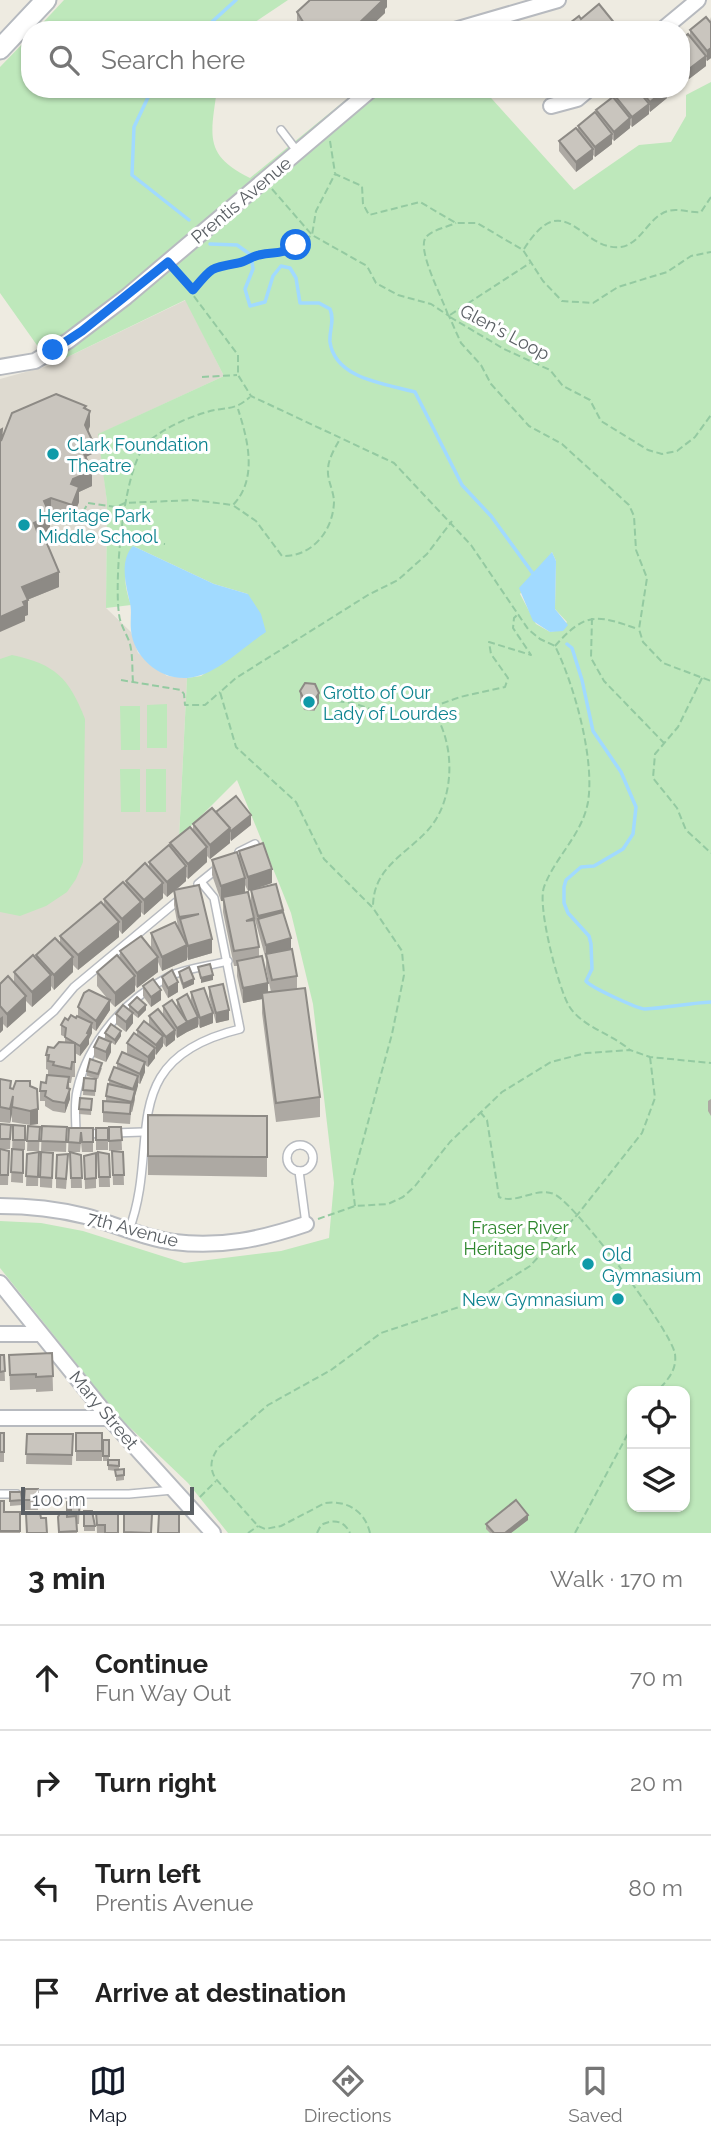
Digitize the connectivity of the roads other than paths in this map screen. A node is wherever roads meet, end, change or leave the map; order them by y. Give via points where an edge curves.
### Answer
1 (46, 0) edge
2 (558, 0) edge
3 (698, 0) edge
4 (26, 21) edge
5 (486, 21) edge
6 (673, 21) edge
7 (21, 27) edge
8 (0, 49) edge
9 (362, 98) edge
10 (578, 98) edge
11 (551, 106) dead end
12 (281, 130) dead end
13 (298, 152) junction
14 (0, 367) edge
15 (255, 844) edge
16 (235, 854) edge
17 (227, 861) edge
18 (201, 882) junction
19 (228, 908) edge
20 (217, 911) junction
21 (228, 961) junction
22 (242, 971) edge
23 (230, 973) junction
24 (0, 1057) edge
25 (143, 1132) junction
26 (64, 1133) edge
27 (76, 1134) junction
28 (299, 1171) dead end
29 (0, 1206) edge
30 (306, 1224) joint
31 (128, 1231) junction
32 (0, 1283) edge
33 (0, 1334) edge
34 (40, 1334) junction
35 (0, 1418) edge
36 (109, 1418) junction
37 (173, 1490) junction
38 (0, 1494) edge
39 (213, 1533) edge

1 - 4 main road
2 - 5 street
3 - 6 street
7 - 8 main road
9 - 13 street, Prentis Avenue
10 - 11 street
12 - 13 lane
13 - 14 street, Prentis Avenue via 68,341 35,361
15 - 16 lane
17 - 18 lane
18 - 20 lane via 214,898
18 - 24 lane via 74,987 54,1011
19 - 20 lane
20 - 21 lane
21 - 23 lane
21 - 27 lane via 173,975 142,994 114,1020 90,1052 76,1092
22 - 23 lane
23 - 25 lane via 240,1029 208,1037 181,1054 149,1103
25 - 27 lane
25 - 31 lane via 139,1199
26 - 27 lane
28 - 30 lane
29 - 31 street, 7th Avenue via 37,1206
30 - 31 street, 7th Avenue via 224,1244 172,1242
32 - 34 street, Mary Street
33 - 34 street
34 - 36 street, Mary Street
35 - 36 street
36 - 37 street, Mary Street
37 - 38 lane
37 - 39 street, Mary Street

